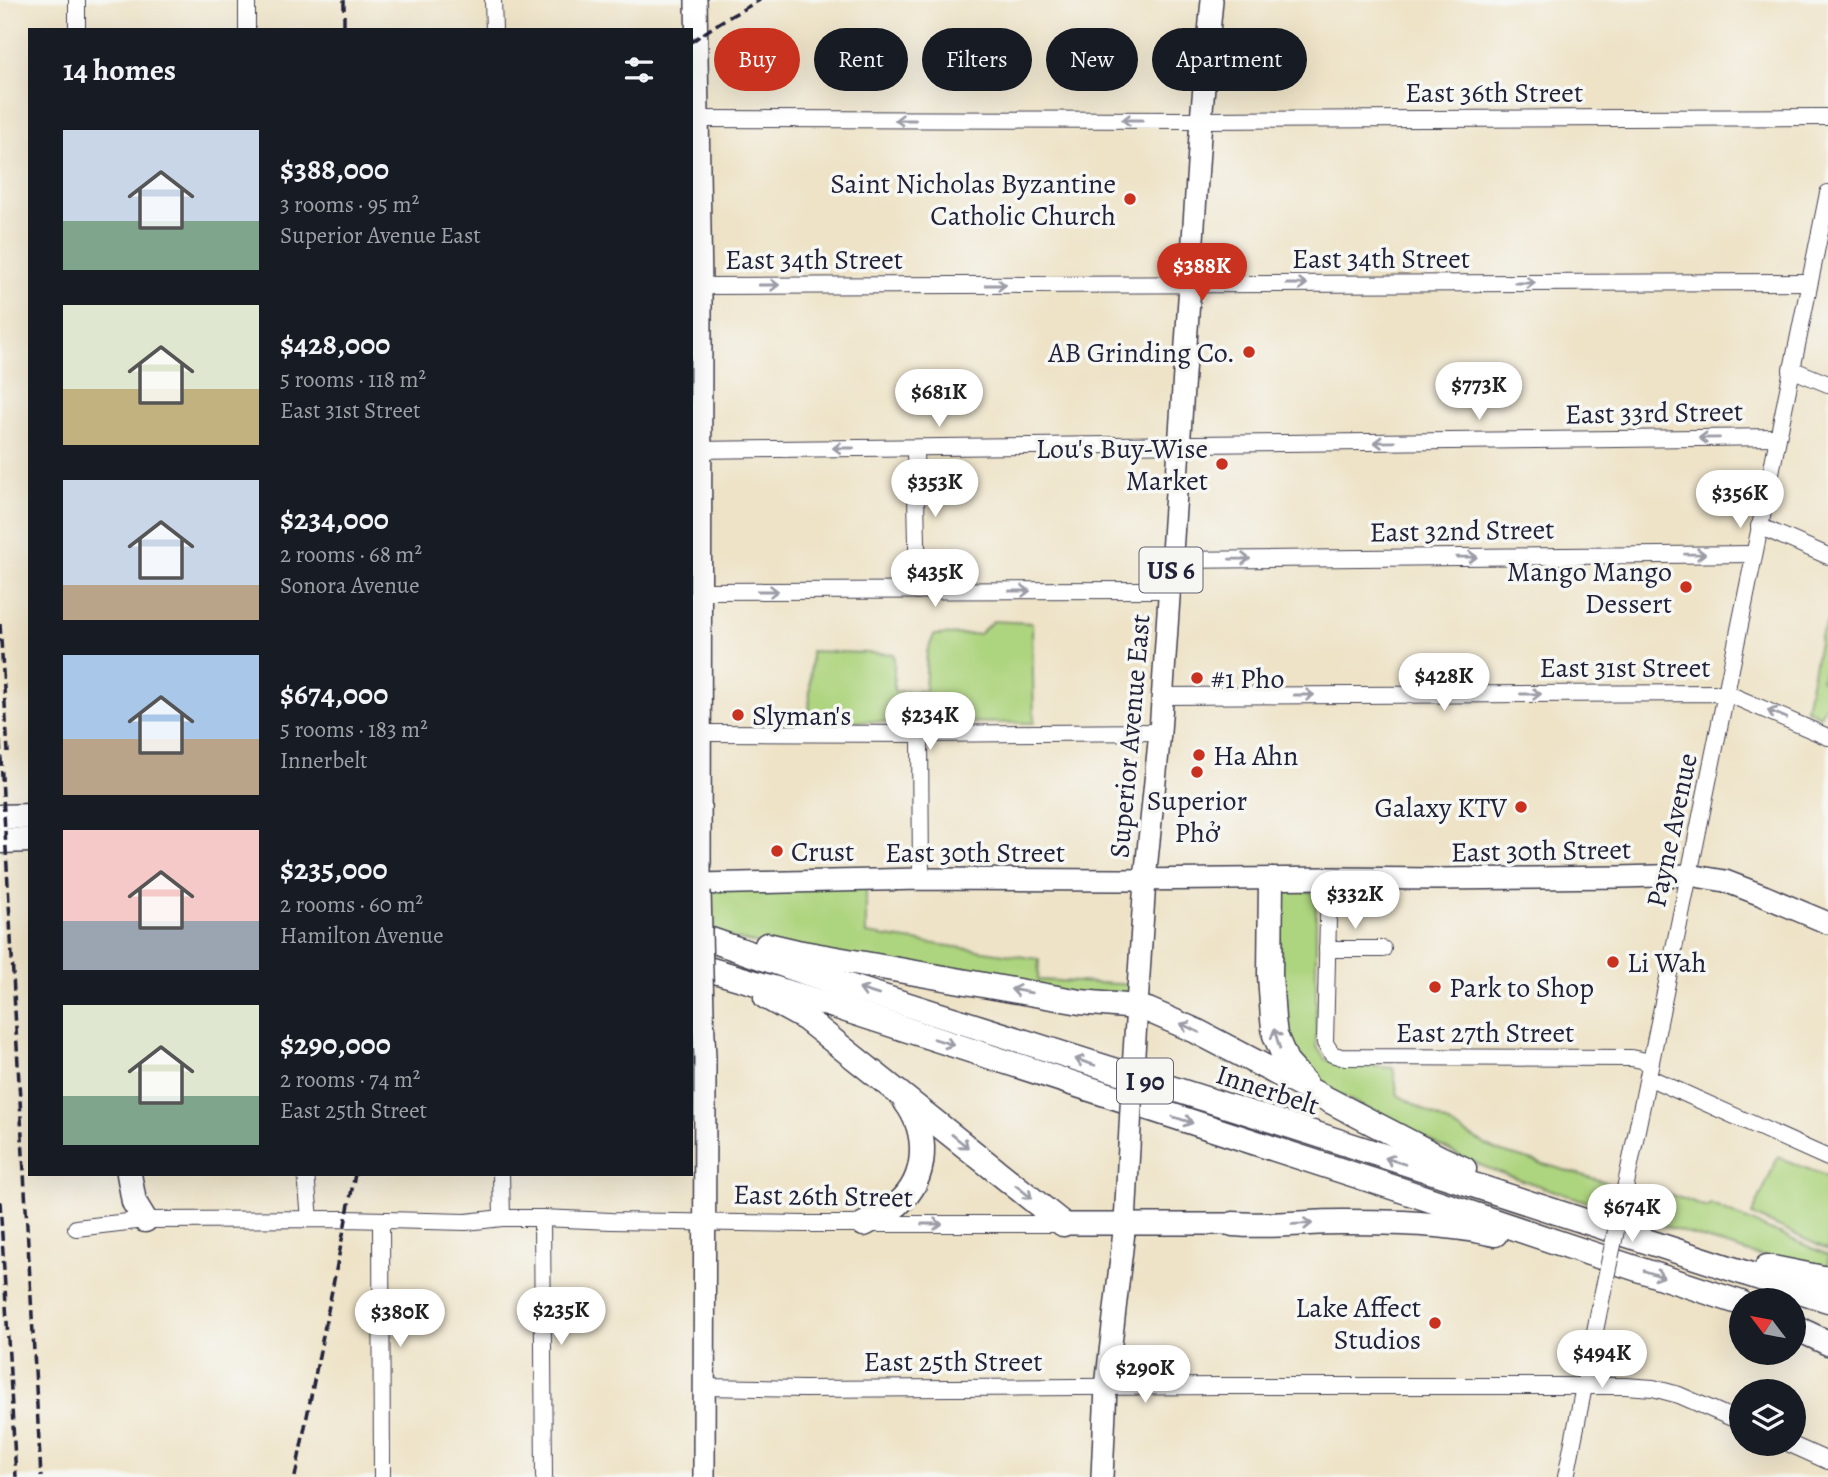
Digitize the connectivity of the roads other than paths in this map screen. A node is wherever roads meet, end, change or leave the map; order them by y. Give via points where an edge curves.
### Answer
1 (77, 0) edge
2 (247, 0) edge
3 (494, 0) edge
4 (696, 0) edge
5 (1212, 0) edge
6 (78, 28) edge
7 (247, 28) edge
8 (494, 28) edge
9 (1828, 117) edge
10 (698, 119) junction
11 (1201, 120) junction
12 (1827, 201) edge
13 (1809, 282) junction
14 (701, 285) junction
15 (1191, 285) junction
16 (1791, 369) junction
17 (1828, 384) edge
18 (1777, 437) junction
19 (1180, 444) junction
20 (915, 448) junction
21 (695, 450) edge
22 (1759, 526) junction
23 (1754, 554) junction
24 (1828, 556) edge
25 (1171, 560) junction
26 (1170, 590) junction
27 (700, 591) junction
28 (918, 591) junction
29 (1726, 693) junction
30 (1162, 696) junction
31 (1160, 732) junction
32 (700, 733) junction
33 (920, 734) junction
34 (1828, 737) edge
35 (28, 816) edge
36 (0, 817) edge
37 (1689, 875) junction
38 (1329, 878) junction
39 (920, 879) junction
40 (1145, 880) junction
41 (1270, 880) junction
42 (700, 888) junction
43 (1828, 923) edge
44 (693, 932) edge
45 (693, 933) edge
46 (1326, 949) junction
47 (1383, 949) dead end
48 (693, 965) edge
49 (693, 965) edge
50 (1137, 1007) junction
51 (1649, 1070) junction
52 (897, 1091) junction
53 (1316, 1093) junction
54 (1828, 1158) edge
55 (129, 1176) edge
56 (306, 1176) edge
57 (501, 1176) edge
58 (542, 1217) junction
59 (502, 1218) junction
60 (310, 1219) junction
61 (145, 1220) junction
62 (381, 1220) junction
63 (705, 1221) junction
64 (1063, 1223) junction
65 (1125, 1223) junction
66 (864, 1224) junction
67 (1233, 1224) joint
68 (1600, 1226) junction
69 (76, 1228) dead end
70 (1588, 1254) junction
71 (1687, 1255) junction
72 (1828, 1279) edge
73 (1729, 1299) edge
74 (1828, 1300) edge
75 (1806, 1323) edge
76 (1828, 1329) edge
77 (1806, 1332) edge
78 (1828, 1343) edge
79 (1585, 1385) junction
80 (705, 1387) junction
81 (1106, 1387) junction
82 (1729, 1417) edge
83 (1806, 1449) edge
84 (1825, 1454) edge
85 (382, 1477) edge
86 (544, 1477) edge
87 (705, 1477) edge
88 (1102, 1477) edge
89 (1566, 1477) edge

1 - 6 street
2 - 7 street
3 - 8 street
4 - 10 main road
5 - 11 main road, Superior Avenue East / US 6
9 - 11 street, East 36th Street
11 -> 10 street, East 36th Street
10 - 14 main road
11 - 15 main road, Superior Avenue East / US 6
12 - 13 street, Payne Avenue
15 -> 13 street, East 34th Street
13 - 16 street, Payne Avenue
14 -> 15 street, East 34th Street
14 - 21 main road
15 - 19 main road, Superior Avenue East / US 6
16 - 17 street
16 - 18 street, Payne Avenue
18 -> 19 street, East 33rd Street
18 - 22 street, Payne Avenue
19 - 20 street, East 33rd Street
19 - 25 main road, Superior Avenue East / US 6
20 -> 21 street, East 33rd Street
20 - 28 street
21 - 27 main road
22 - 23 street, Payne Avenue
22 - 24 street
25 -> 23 street, East 32nd Street
23 - 29 street, Payne Avenue
25 - 26 main road, Superior Avenue East / US 6
28 -> 26 street
26 - 30 main road, Superior Avenue East / US 6
27 -> 28 street
27 - 32 main road
30 -> 29 street, East 31st Street
34 -> 29 street, East 31st Street
29 - 37 street, Payne Avenue
30 - 31 main road, Superior Avenue East / US 6
31 - 33 street
31 - 40 main road, Superior Avenue East / US 6
32 - 33 street
32 - 42 main road
33 - 39 street
35 - 36 highway
37 - 38 main road, East 30th Street
37 - 43 main road, East 30th Street via 1725,881
37 - 51 street, Payne Avenue
38 - 41 main road, East 30th Street
38 - 46 street
39 - 40 main road, East 30th Street
39 - 42 main road, East 30th Street
40 - 41 main road, East 30th Street
40 - 50 main road, Superior Avenue East / US 6
53 -> 41 highway via 1287,1063 1275,1035
42 - 63 main road, bridge
50 -> 44 highway via 1067,1000
68 -> 45 highway, Innerbelt / I 90
46 - 47 street
46 - 51 street, East 27th Street via 1325,1043 1332,1054 1631,1058
48 - 52 highway via 794,1011
49 -> 70 highway, Innerbelt / I 90 via 834,1006
53 -> 50 highway via 1179,1023
50 - 65 main road, Superior Avenue East / US 6, bridge
51 - 54 street, East 27th Street
51 - 79 street, Payne Avenue, bridge
52 -> 64 highway
52 - 66 highway via 918,1122 921,1166 910,1191 883,1215
53 - 68 highway via 1451,1163
55 - 61 highway via 134,1202
56 - 60 street
57 - 59 street
58 - 59 street, East 26th Street
58 - 63 street, East 26th Street
58 - 86 street
59 - 62 street, East 26th Street
60 - 61 street, East 26th Street
60 - 62 street, East 26th Street
61 - 69 street, East 26th Street
62 - 85 street
63 - 66 street, East 26th Street
63 - 80 main road
64 - 65 main road, East 26th Street
66 -> 64 street, East 26th Street
65 - 67 main road, East 26th Street
65 - 81 main road, Superior Avenue East / US 6
67 -> 70 highway via 1342,1222 1446,1227
68 - 71 highway, Innerbelt / I 90
70 -> 73 highway, Innerbelt / I 90
71 - 72 highway
71 - 74 highway, Innerbelt / I 90
75 - 76 highway
77 - 78 highway
79 - 81 street, East 25th Street
79 - 82 street, East 25th Street via 1653,1388
79 - 89 street, Payne Avenue
80 - 81 street, East 25th Street
80 - 87 main road
81 - 88 main road, Superior Avenue East / US 6
83 - 84 street

